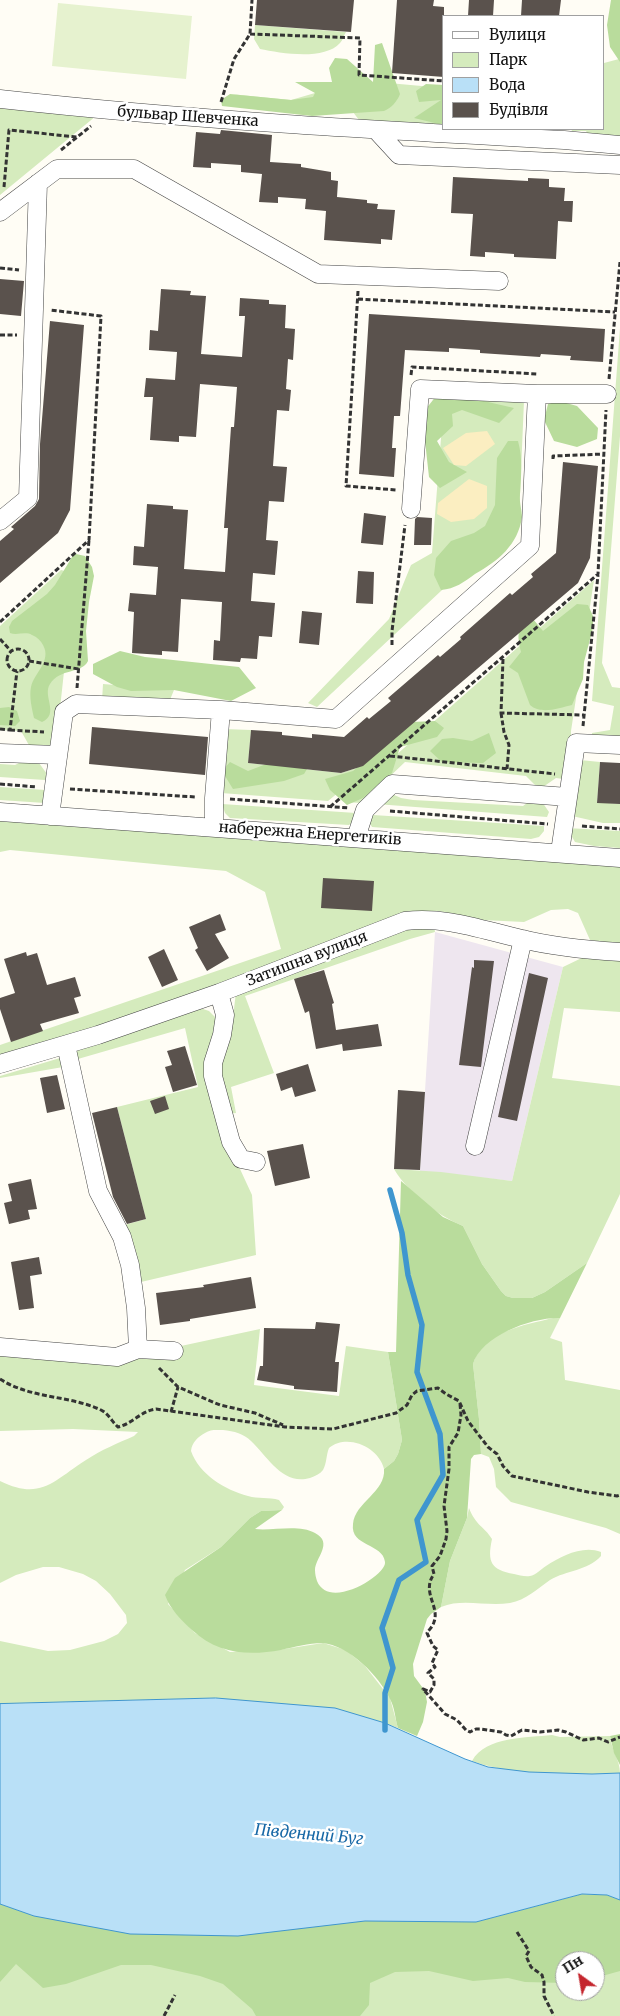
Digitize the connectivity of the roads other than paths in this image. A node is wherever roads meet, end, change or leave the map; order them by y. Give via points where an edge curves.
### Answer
1 (0, 99) edge
2 (376, 130) junction
3 (620, 145) edge
4 (620, 165) edge
5 (38, 182) junction
6 (0, 212) edge
7 (499, 281) dead end
8 (608, 386) road end
9 (537, 394) junction
10 (405, 507) road end
11 (0, 521) edge
12 (221, 710) junction
13 (620, 745) edge
14 (0, 753) edge
15 (58, 755) junction
16 (568, 797) junction
17 (0, 812) edge
18 (50, 816) junction
19 (214, 827) junction
20 (356, 838) junction
21 (560, 852) junction
22 (620, 858) edge
23 (523, 939) junction
24 (620, 952) edge
25 (219, 993) junction
26 (66, 1045) junction
27 (0, 1064) edge
28 (475, 1146) dead end
29 (256, 1162) dead end
30 (0, 1347) edge
31 (138, 1349) junction
32 (174, 1351) dead end

1 - 2 street, бульвар Шевченка via 109,111
2 - 3 street, бульвар Шевченка
2 - 4 street via 399,155
5 - 6 street
5 - 7 street via 57,169 134,170 318,274
5 - 11 street via 28,498
8 - 9 street
9 - 10 street via 420,389
9 - 12 street via 530,546 336,719
12 - 15 street via 76,704 64,712
12 - 19 street
13 - 16 street via 576,743
14 - 15 street
15 - 18 street via 62,789
16 - 20 street via 392,784 365,810
16 - 21 street
17 - 18 street, набережна Енергетиків
18 - 19 street, набережна Енергетиків
19 - 20 street, набережна Енергетиків
20 - 21 street, набережна Енергетиків
21 - 22 street, набережна Енергетиків
23 - 24 street, Затишна вулиця via 578,950
23 - 25 street, Затишна вулиця via 442,920 405,921
23 - 28 street
25 - 26 street, Затишна вулиця
25 - 29 street via 225,1015 213,1063 213,1076 231,1142 242,1159
26 - 27 street, Затишна вулиця
26 - 31 street via 98,1190 122,1237 130,1265
30 - 31 street via 117,1357
31 - 32 street

